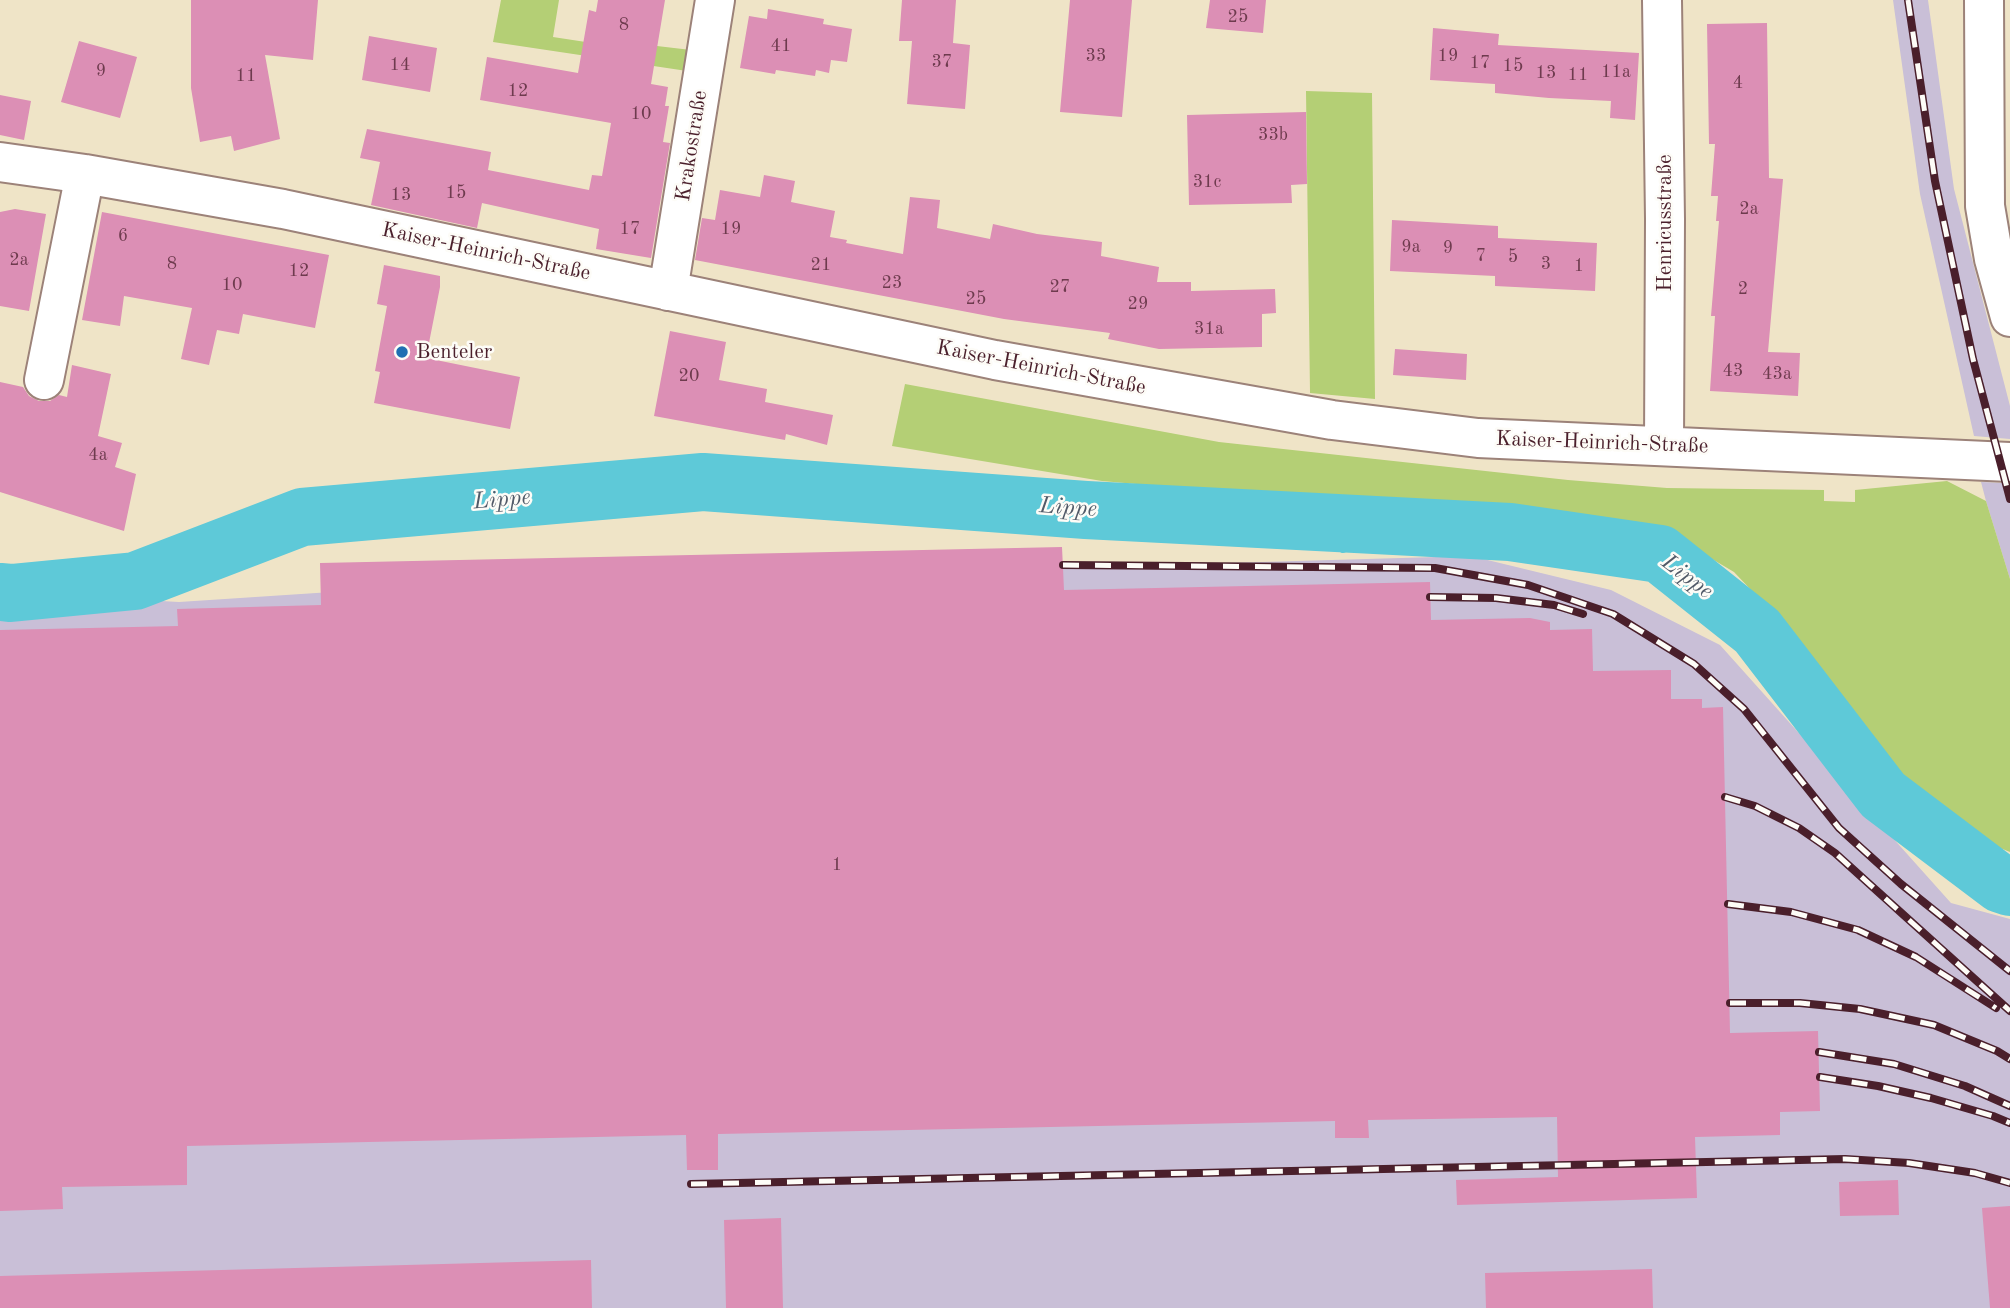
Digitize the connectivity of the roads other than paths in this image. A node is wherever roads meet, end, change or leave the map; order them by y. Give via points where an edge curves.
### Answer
1 (715, 0) edge
2 (1662, 0) edge
3 (1984, 0) edge
4 (1997, 43) edge
5 (0, 162) edge
6 (85, 174) junction
7 (668, 291) junction
8 (2010, 317) edge
9 (44, 380) dead end
10 (1664, 446) junction
11 (2010, 462) edge

1 - 7 street, Krakostraße
2 - 10 street, Henricusstraße
3 - 4 street
4 - 8 street via 1985,206
5 - 6 street, Kaiser-Heinrich-Straße
6 - 7 street, Kaiser-Heinrich-Straße via 283,209
6 - 9 street
7 - 10 street, Kaiser-Heinrich-Straße via 995,360 1304,416 1478,438
10 - 11 street, Kaiser-Heinrich-Straße

